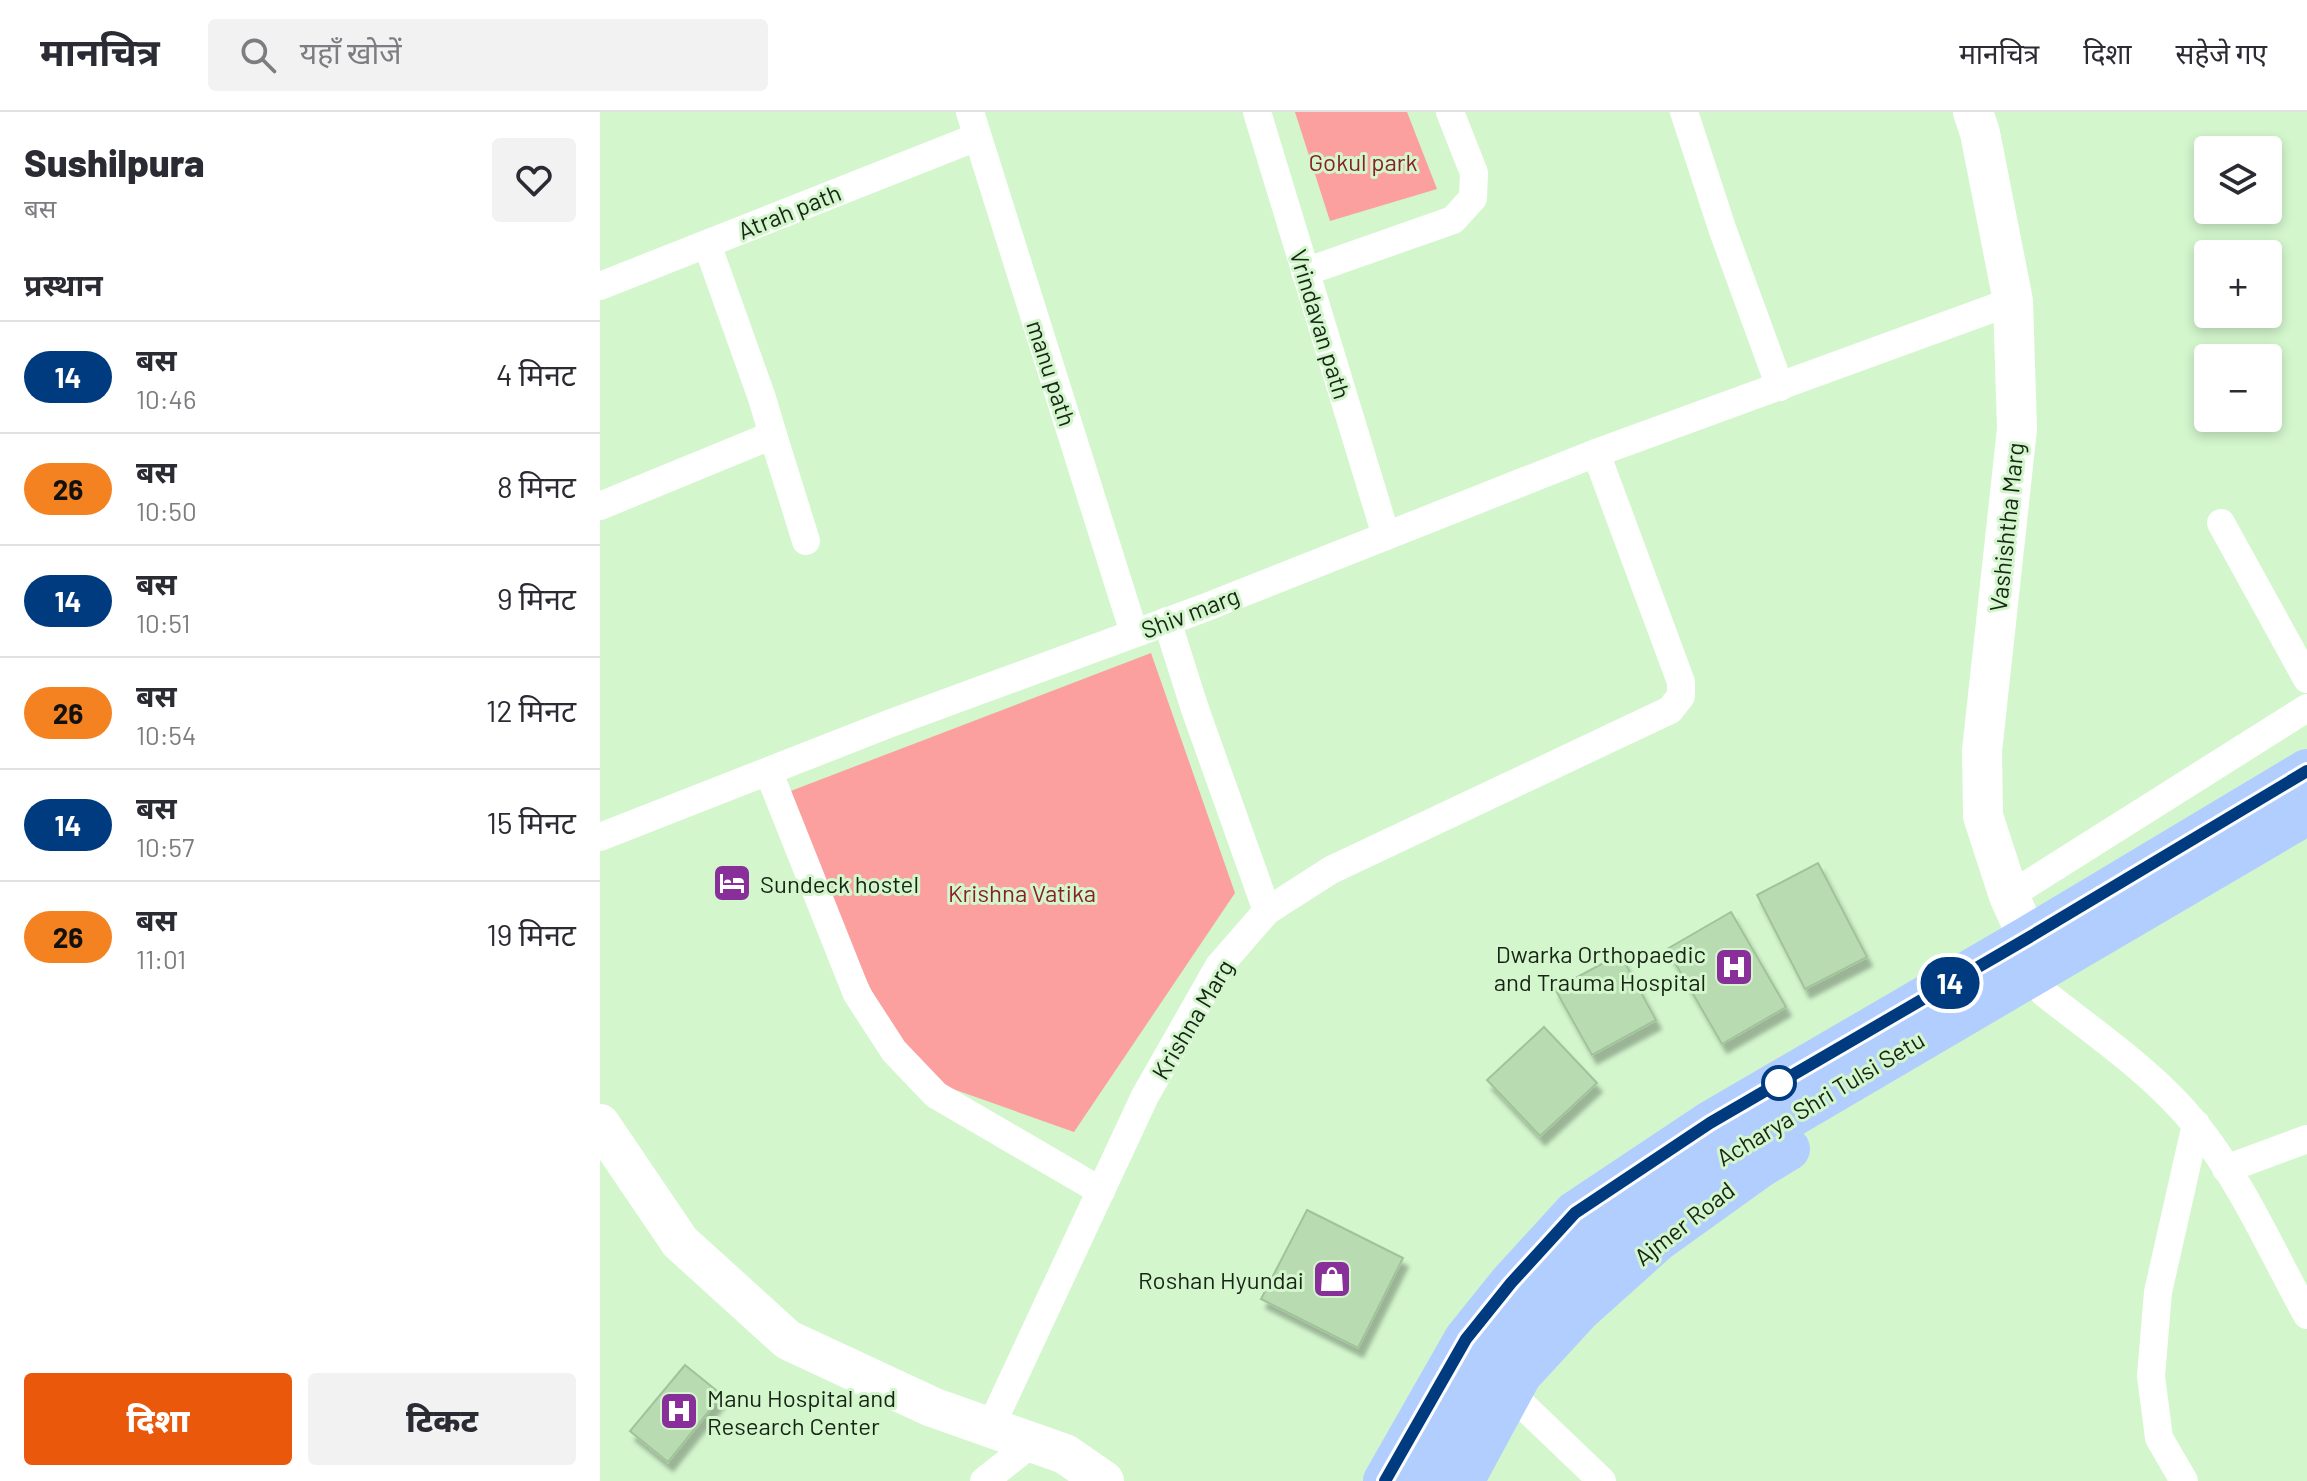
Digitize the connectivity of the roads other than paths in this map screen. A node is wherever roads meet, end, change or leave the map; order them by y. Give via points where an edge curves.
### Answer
1 (1257, 112) edge
2 (1450, 112) edge
3 (1684, 112) edge
4 (1973, 112) edge
5 (974, 124) edge
6 (707, 244) junction
7 (1305, 272) junction
8 (600, 286) edge
9 (2013, 301) junction
10 (1780, 387) junction
11 (773, 435) junction
12 (1596, 453) junction
13 (600, 506) edge
14 (2221, 523) dead end
15 (1386, 536) junction
16 (806, 541) dead end
17 (1167, 621) junction
18 (1134, 633) junction
19 (2307, 679) edge
20 (2307, 708) edge
21 (2307, 771) edge
22 (769, 773) junction
23 (2307, 813) edge
24 (600, 837) edge
25 (2307, 845) edge
26 (2009, 896) junction
27 (1267, 911) junction
28 (2028, 938) junction
29 (2044, 993) junction
30 (600, 1124) edge
31 (2196, 1124) junction
32 (2307, 1139) edge
33 (2226, 1169) junction
34 (1101, 1191) junction
35 (2307, 1315) edge
36 (1510, 1393) junction
37 (990, 1428) junction
38 (1032, 1443) junction
39 (984, 1481) edge
40 (1104, 1481) edge
41 (1385, 1481) edge
42 (1426, 1481) edge
43 (1462, 1481) edge
44 (1602, 1481) edge
45 (2184, 1481) edge

1 - 7 street, Vrindavan path
2 - 7 street via 1474,173 1473,198 1453,220
3 - 10 street
4 - 9 street, Vashishtha Marg
5 - 6 street, Atrah path
5 - 18 street, manu path
6 - 8 street, Atrah path
6 - 11 street
7 - 15 street, Vrindavan path
9 - 10 street, Shiv marg
9 - 26 street, Vashishtha Marg via 2017,429 1982,751 1983,816
10 - 12 street, Shiv marg
11 - 13 street
11 - 16 street
12 - 15 street, Shiv marg
12 - 27 street, Krishna Marg via 1681,682 1681,696 1670,710 1331,870
14 - 19 street
15 - 17 street, Shiv marg
17 - 18 street, Shiv marg
17 - 27 street
18 - 22 street, Shiv marg
20 - 26 street
21 - 28 highway
22 - 24 street, Shiv marg
22 - 34 street via 857,994 894,1051 936,1095
23 - 42 highway, Acharya Shri Tulsi Setu via 1635,1207 1547,1283 1495,1352
25 - 29 highway, Ajmer Road
26 - 28 street, Vashishtha Marg
27 - 34 street, Krishna Marg via 1219,966 1145,1096
28 - 41 highway via 1710,1123 1575,1213 1466,1339
29 - 31 street via 2147,1074
29 - 36 highway, Ajmer Road via 1760,1166 1657,1240 1578,1311 1520,1374
30 - 37 street via 680,1242 788,1340
31 - 33 street
31 - 45 street via 2158,1292 2151,1376 2159,1438
32 - 33 street
33 - 35 street
34 - 37 street, Krishna Marg
36 - 43 highway, Ajmer Road
36 - 44 street
37 - 38 street
38 - 39 street
38 - 40 street via 1065,1454

